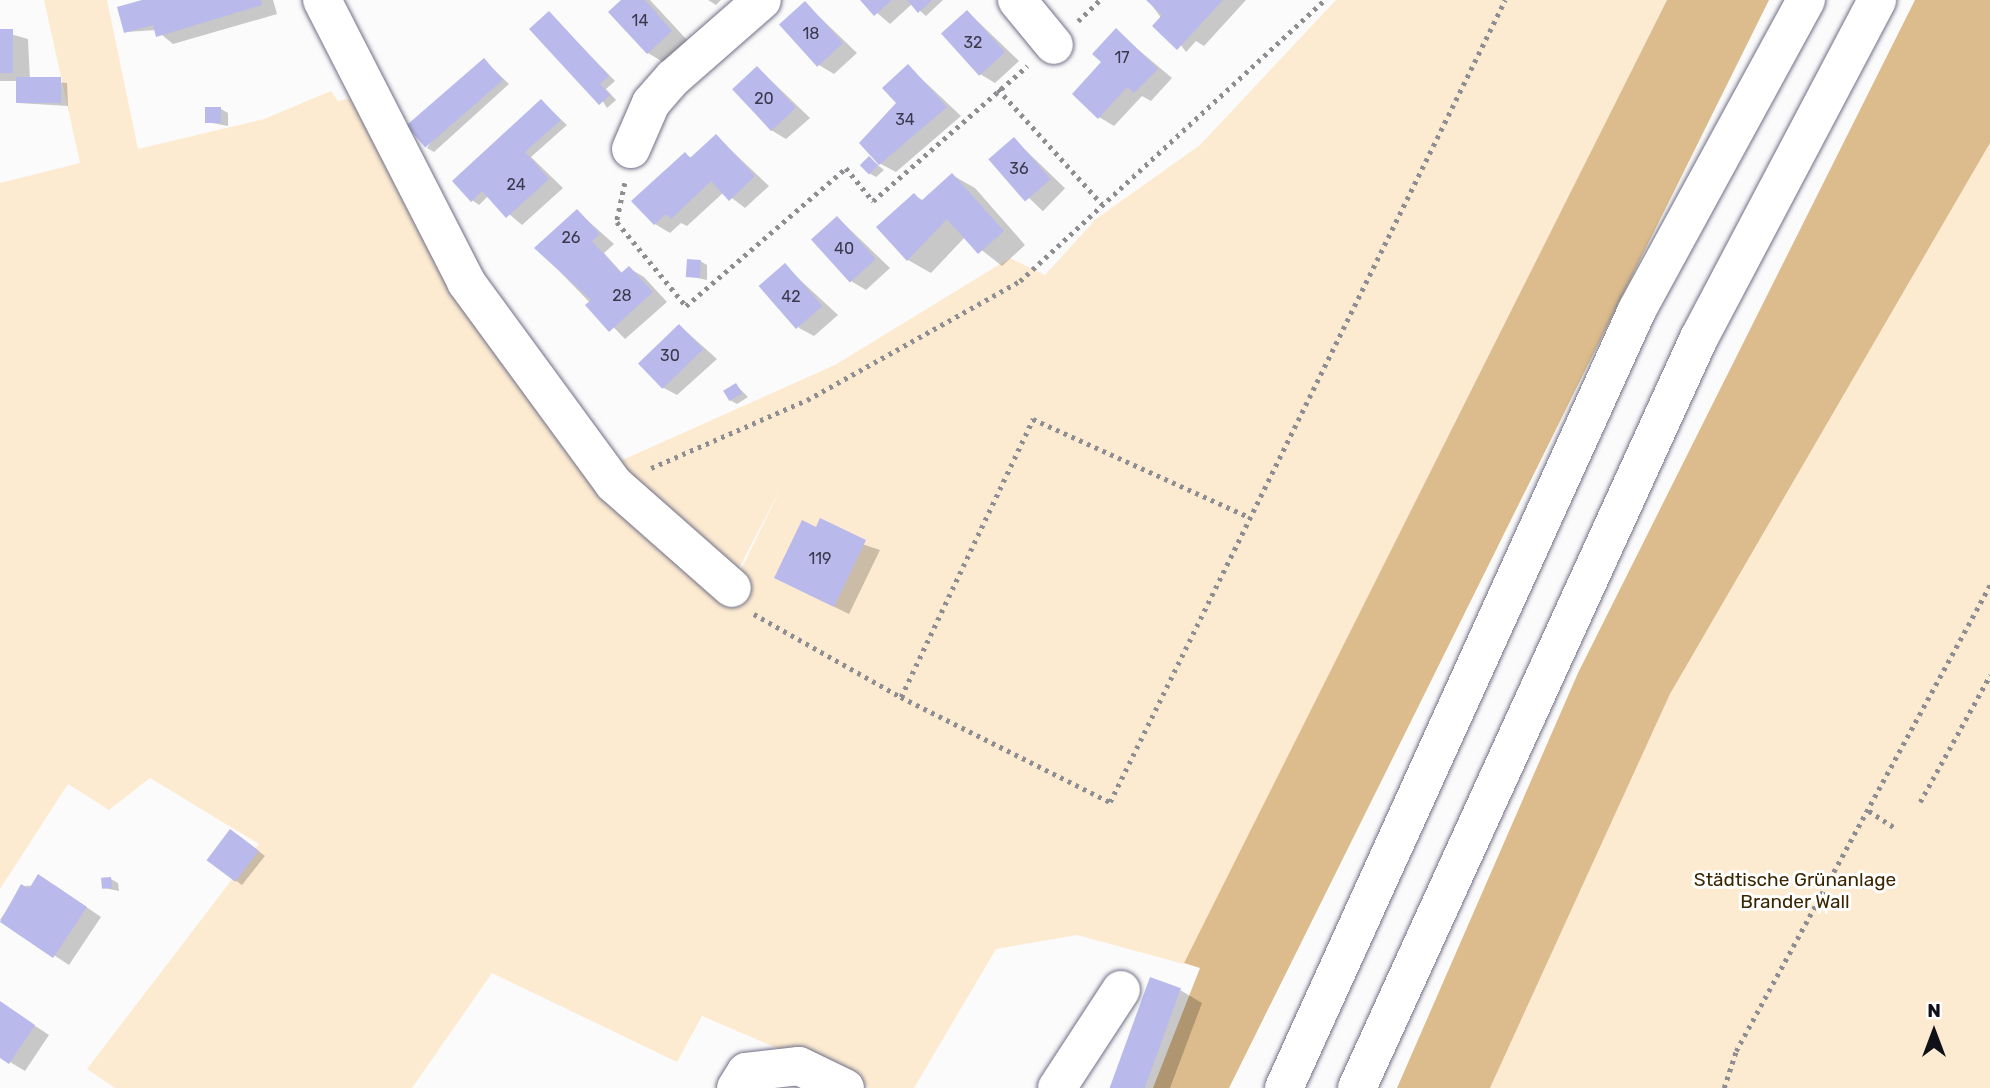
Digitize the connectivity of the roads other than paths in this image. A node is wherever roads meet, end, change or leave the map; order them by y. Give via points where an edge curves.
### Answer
1 (322, 0) edge
2 (762, 0) edge
3 (1017, 0) edge
4 (1806, 0) edge
5 (1877, 0) edge
6 (1054, 45) road end
7 (631, 149) road end
8 (732, 589) road end
9 (1122, 990) dead end
10 (736, 1088) edge
11 (845, 1088) edge
12 (1057, 1088) edge
13 (1284, 1088) edge
14 (1357, 1088) edge

1 - 8 main road via 466,282 614,484
2 - 7 main road via 651,103
3 - 6 main road
4 - 13 main road via 1637,310
5 - 14 main road via 1699,338
9 - 12 main road
10 - 11 main road via 746,1072 799,1066

